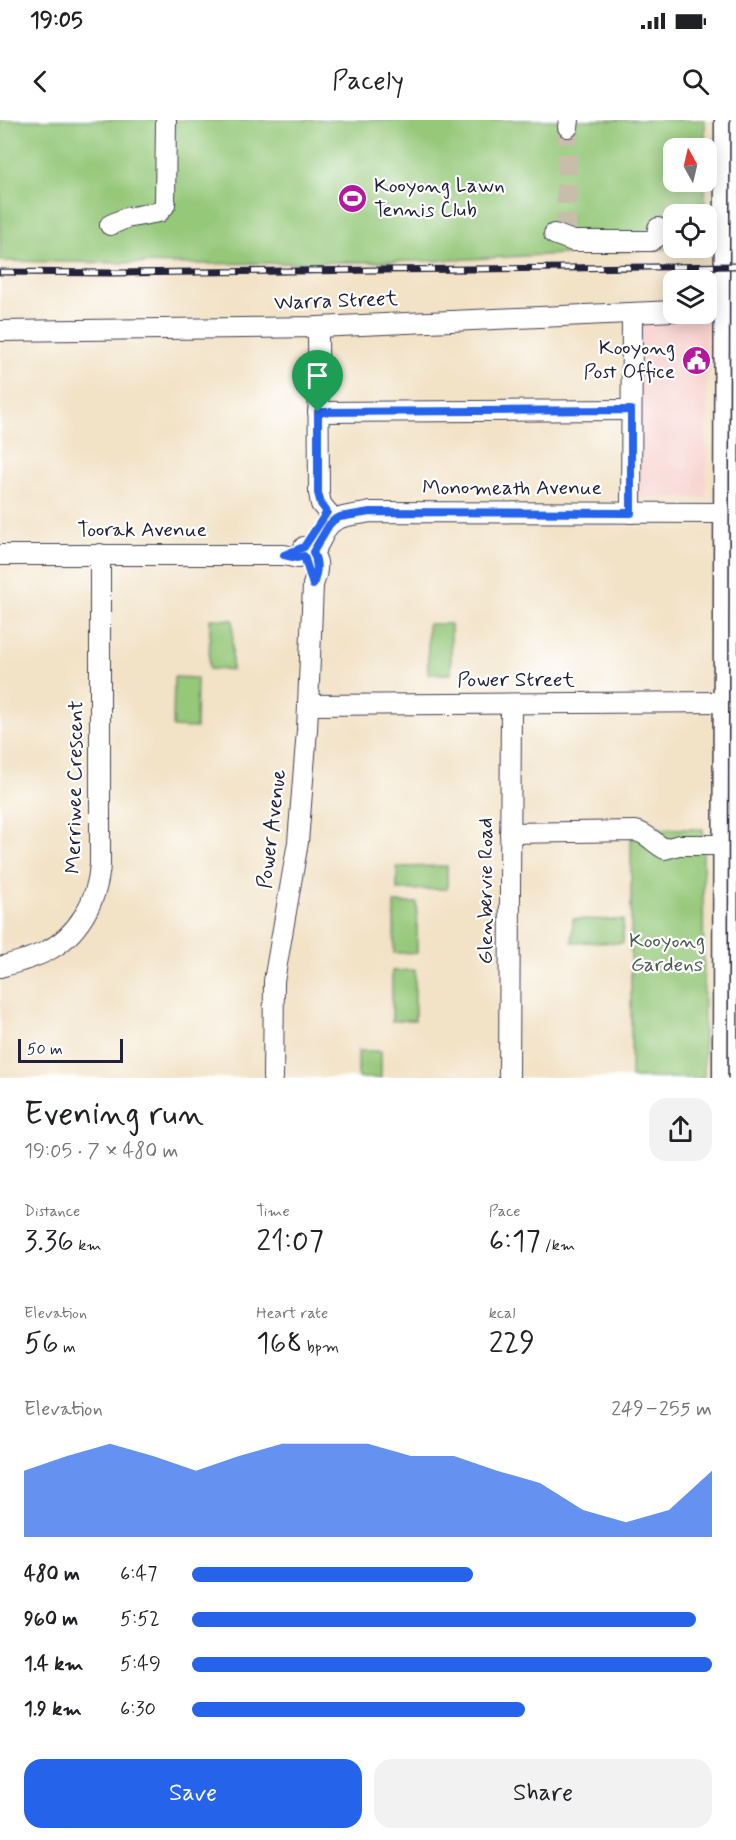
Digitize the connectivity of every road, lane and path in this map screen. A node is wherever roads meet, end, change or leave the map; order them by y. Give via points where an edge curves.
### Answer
1 (166, 120) edge
2 (727, 120) edge
3 (731, 210) edge
4 (110, 225) dead end
5 (658, 228) dead end
6 (562, 235) dead end
7 (717, 309) edge
8 (663, 312) edge
9 (632, 314) junction
10 (318, 327) junction
11 (0, 331) edge
12 (731, 350) edge
13 (631, 410) junction
14 (318, 412) junction
15 (631, 513) junction
16 (726, 513) junction
17 (331, 516) junction
18 (301, 553) junction
19 (100, 554) junction
20 (0, 555) edge
21 (726, 702) junction
22 (511, 704) junction
23 (308, 705) junction
24 (731, 794) edge
25 (510, 833) junction
26 (725, 845) junction
27 (0, 967) edge
28 (273, 1078) edge
29 (509, 1078) edge
30 (725, 1078) edge

1 - 4 street via 165,206 159,212 132,216
2 - 3 main road
3 - 7 main road
5 - 6 street via 657,237 651,242 573,241
7 - 12 main road
8 - 9 street, Warra Street
9 - 10 street, Warra Street
9 - 13 street
10 - 11 street, Warra Street
10 - 14 street
12 - 16 main road
13 - 14 street
13 - 15 street
14 - 17 street via 318,493
15 - 16 street, Monomeath Avenue
15 - 17 street, Monomeath Avenue via 370,512
16 - 21 main road
17 - 18 street via 329,525
18 - 19 street, Toorak Avenue
18 - 23 street, Power Avenue via 317,564
19 - 20 street, Toorak Avenue
19 - 27 street, Merriwee Crescent via 100,864 95,893 82,918 62,942 46,952
21 - 22 street, Power Street
21 - 24 main road
22 - 23 street, Power Street
22 - 25 street, Glenbervie Road
23 - 28 street, Power Avenue via 298,842 274,981
24 - 26 main road
25 - 26 street via 636,831 647,834 665,849 679,844
25 - 29 street, Glenbervie Road
26 - 30 main road

